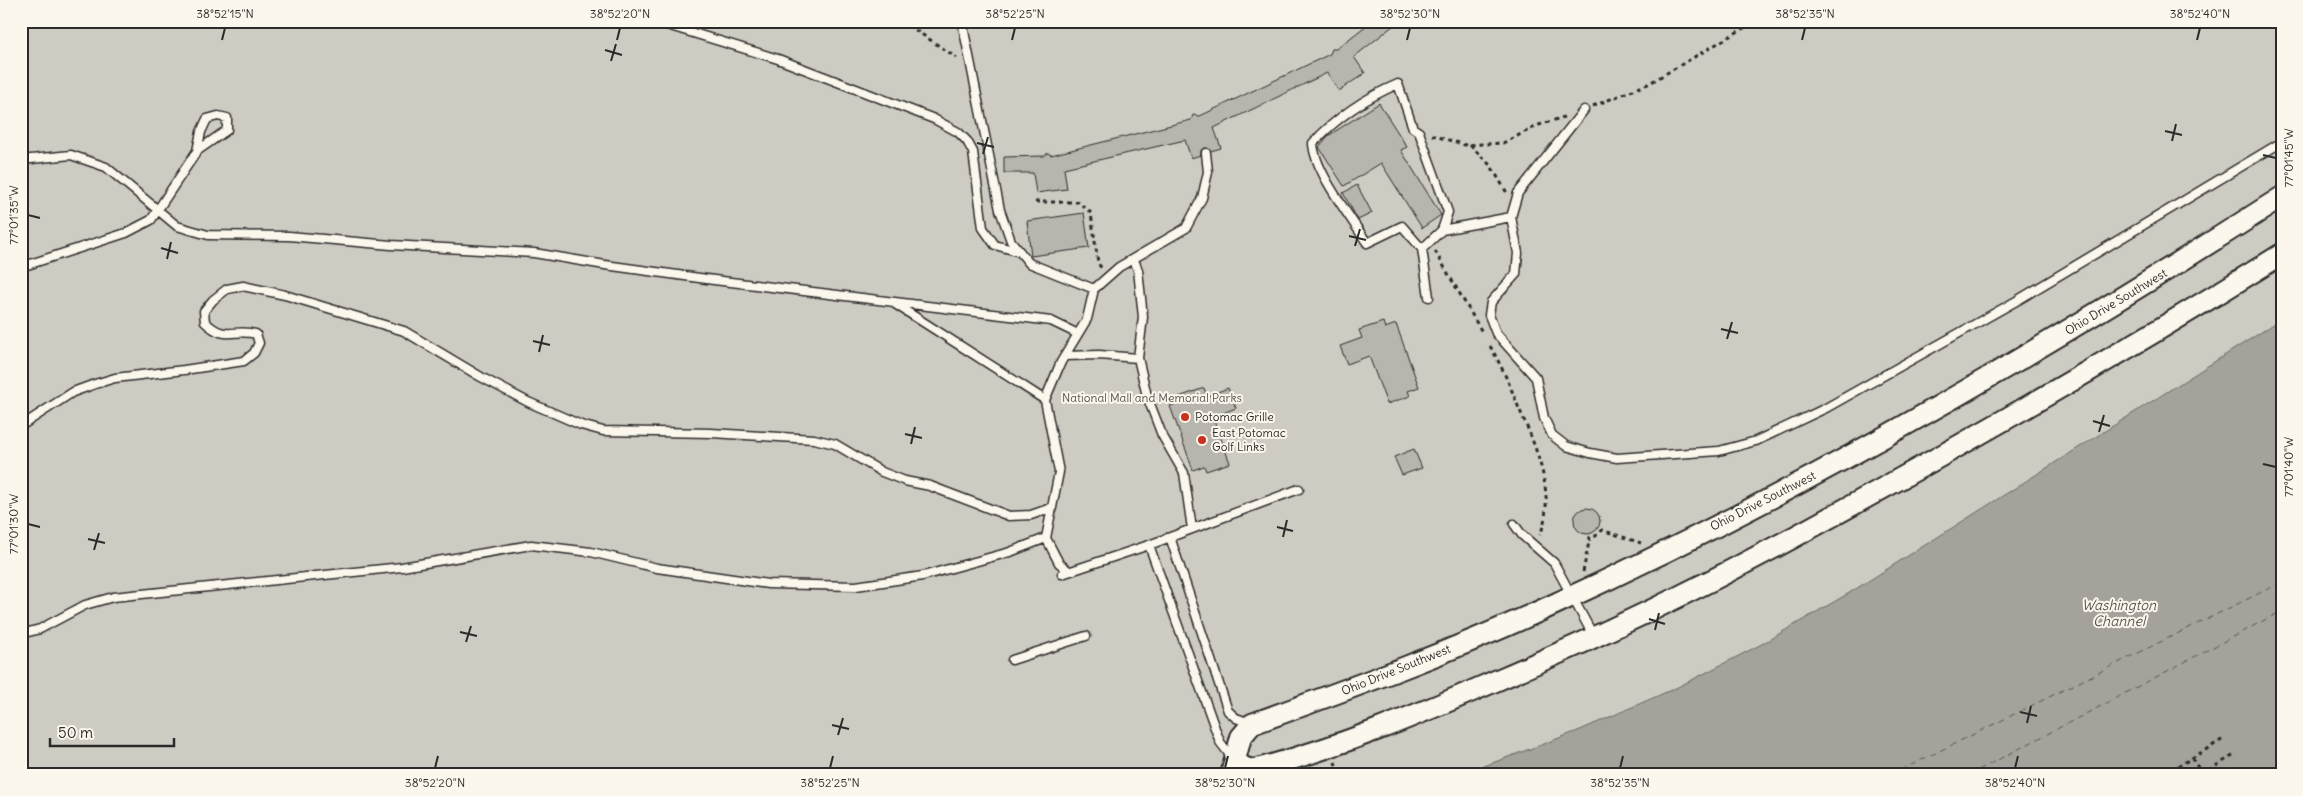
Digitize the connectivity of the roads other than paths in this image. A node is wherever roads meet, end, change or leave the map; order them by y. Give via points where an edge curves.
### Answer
1 (654, 21) edge
2 (962, 21) edge
3 (1584, 110) dead end
4 (2282, 142) edge
5 (197, 151) junction
6 (1206, 153) dead end
7 (21, 160) edge
8 (2282, 197) edge
9 (157, 210) junction
10 (1511, 218) junction
11 (1442, 230) junction
12 (1422, 249) junction
13 (1020, 252) junction
14 (2282, 254) edge
15 (1134, 260) junction
16 (21, 267) edge
17 (1094, 289) junction
18 (1429, 297) dead end
19 (893, 303) junction
20 (1078, 334) junction
21 (1065, 356) junction
22 (1138, 358) junction
23 (1046, 400) junction
24 (21, 426) edge
25 (1299, 488) dead end
26 (1051, 508) junction
27 (1514, 524) dead end
28 (1192, 529) junction
29 (1170, 537) junction
30 (1046, 538) junction
31 (1150, 545) junction
32 (1574, 596) junction
33 (21, 634) edge
34 (1086, 636) dead end
35 (1594, 638) junction
36 (1012, 660) dead end
37 (1252, 724) junction
38 (1233, 768) edge

1 - 13 lane via 795,65 934,119 958,132 973,152 984,228 995,244
2 - 13 lane via 1000,210 1011,241
3 - 10 lane via 1518,193
4 - 10 lane via 2018,300 1826,408 1756,440 1720,451 1617,458 1566,446 1552,435 1544,418 1536,378 1496,333 1489,315 1491,302 1516,274 1518,253
5 - 5 lane via 227,130 227,118 207,119
5 - 9 lane
6 - 15 lane via 1208,172 1202,198 1186,228
7 - 9 lane via 71,155 106,167
8 - 32 street, Ohio Drive Southwest via 2160,275 1932,411 1758,504
9 - 16 lane via 151,220 126,233
9 - 19 lane via 177,226 208,235 289,236 534,253
10 - 11 lane
11 - 12 lane
11 - 12 lane via 1448,212 1443,194 1419,132 1413,128 1398,84 1371,95 1330,124 1314,143 1314,154 1367,243 1402,226
12 - 18 lane
13 - 17 lane via 1029,263
14 - 35 street via 2194,309 1912,473 1721,577
15 - 17 lane
15 - 22 lane via 1143,317
17 - 20 lane via 1087,319
19 - 20 lane via 1051,321
19 - 23 lane
20 - 21 lane
21 - 22 lane
21 - 23 lane
22 - 28 lane via 1147,396 1162,435 1184,474
23 - 26 lane via 1059,472
24 - 26 lane via 73,392 115,378 244,361 254,353 259,343 256,334 244,331 230,335 214,331 205,322 204,311 227,289 243,286 404,331 528,402 602,431 814,439 835,444 882,472 1009,516 1031,515
25 - 28 lane
26 - 30 lane
27 - 32 lane via 1554,563
28 - 29 lane
29 - 31 lane
29 - 37 lane via 1228,711
30 - 31 lane via 1066,572
30 - 33 lane via 1010,552 923,576 856,586 768,584 657,568 590,552 531,545 402,567 114,598 85,605 40,629
31 - 38 lane via 1220,742
32 - 35 lane
32 - 37 street, Ohio Drive Southwest via 1372,681
34 - 36 lane
35 - 38 street via 1420,714 1330,747 1254,770
37 - 38 street via 1241,737

